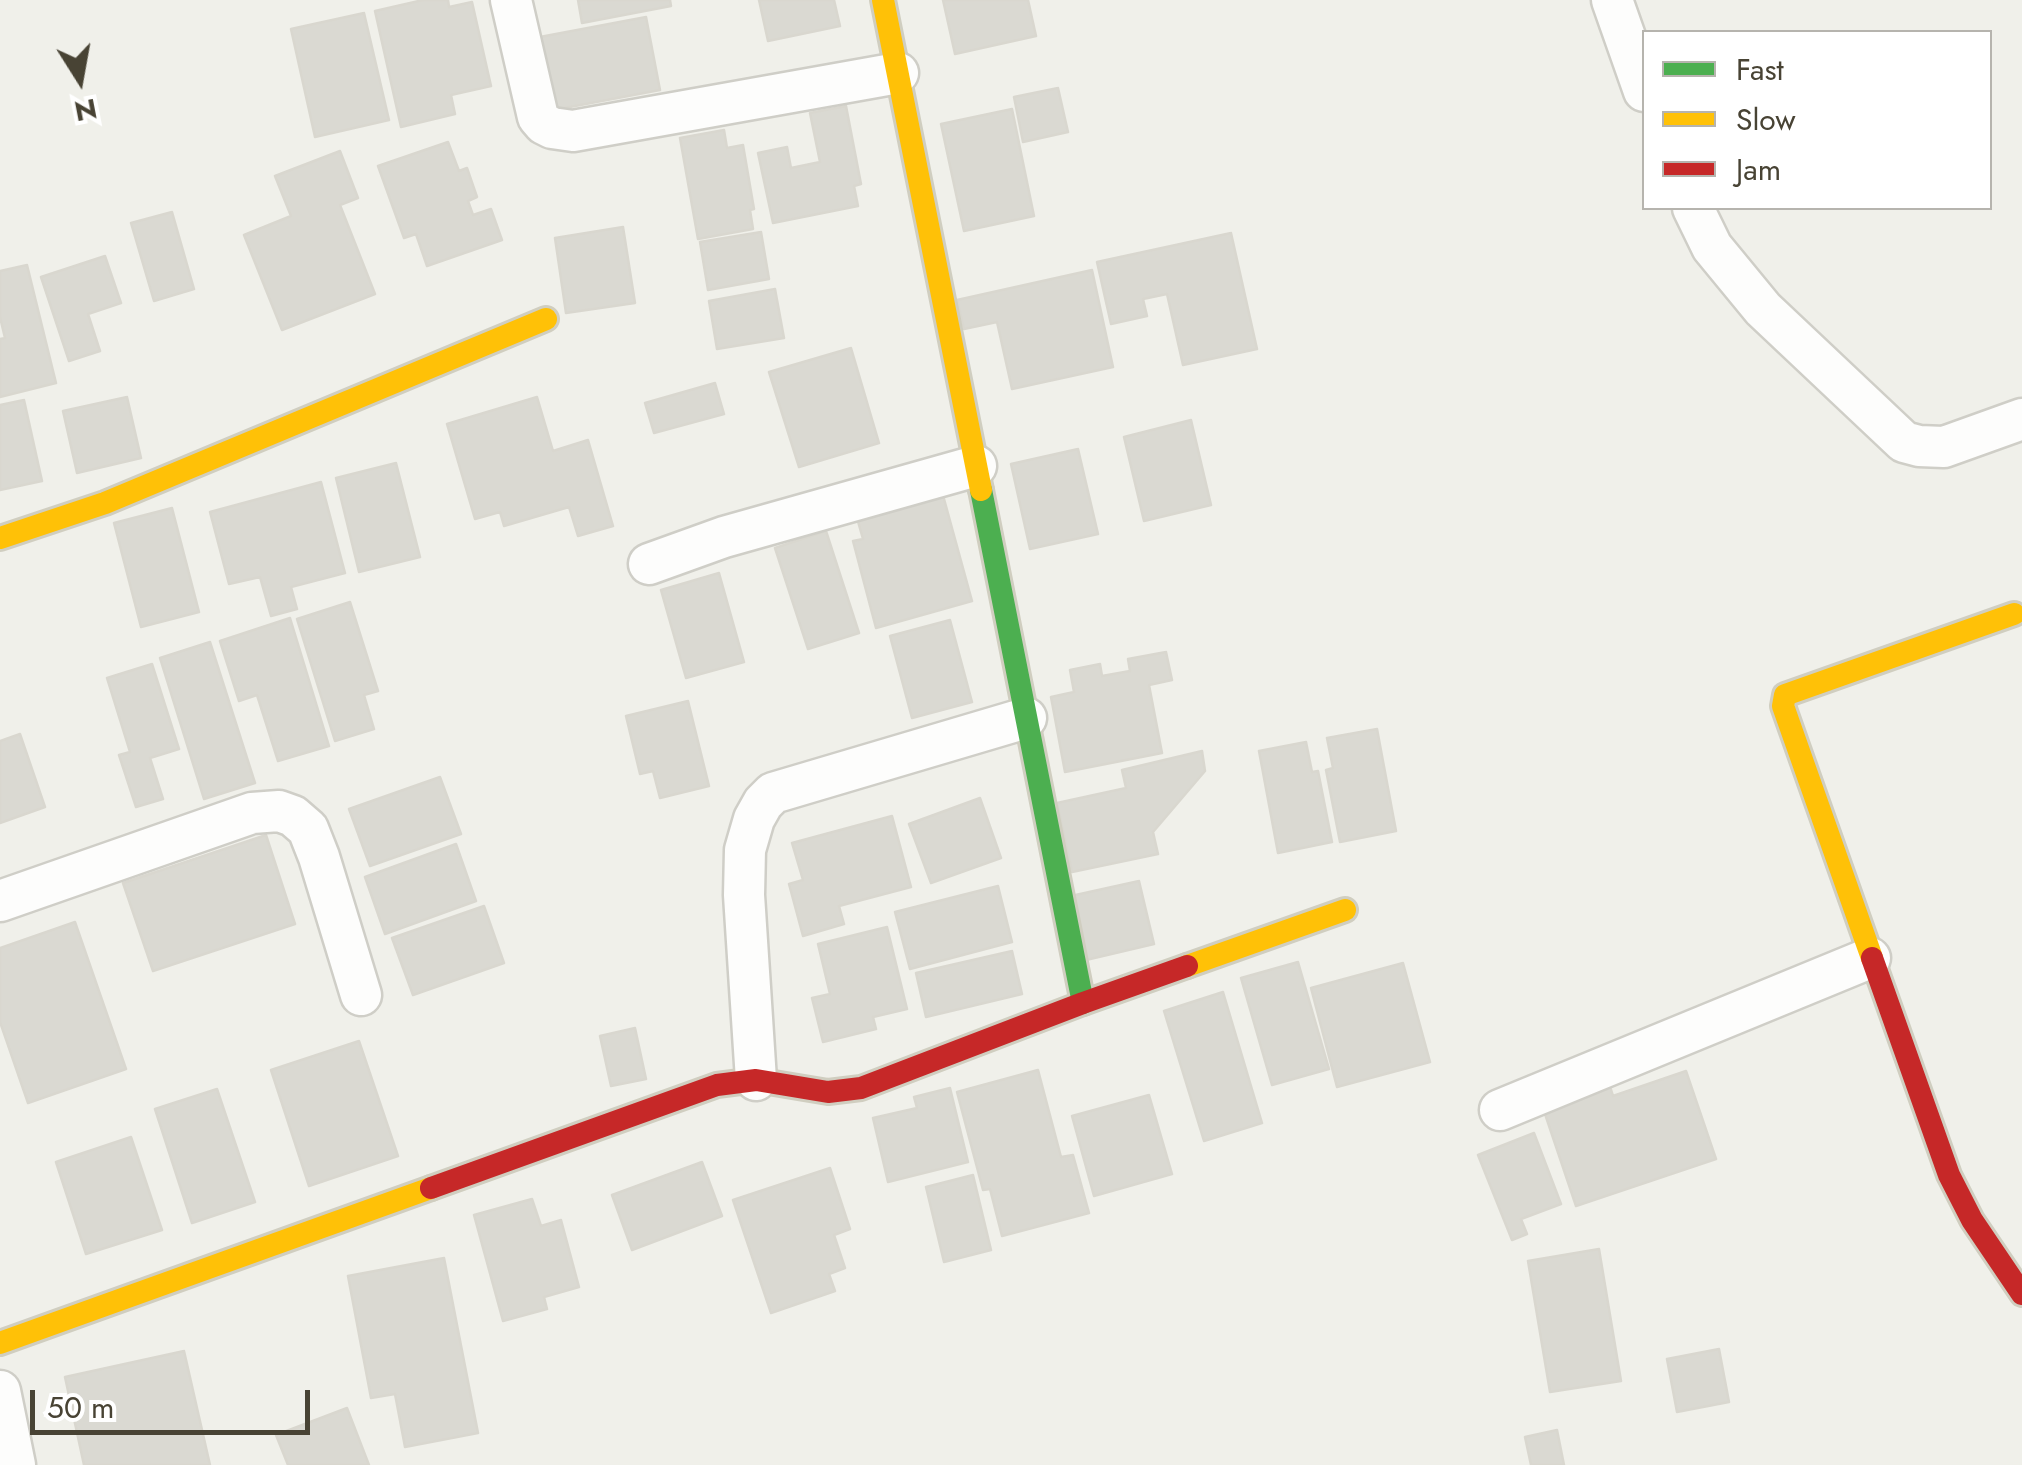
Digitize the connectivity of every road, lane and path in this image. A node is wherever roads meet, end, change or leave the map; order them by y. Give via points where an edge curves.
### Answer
1 (511, 0) edge
2 (883, 0) edge
3 (1612, 0) edge
4 (898, 73) junction
5 (1642, 85) edge
6 (1694, 210) edge
7 (546, 318) dead end
8 (2022, 420) edge
9 (976, 466) junction
10 (0, 538) edge
11 (648, 564) dead end
12 (2014, 614) dead end
13 (1026, 718) junction
14 (0, 901) edge
15 (1345, 910) dead end
16 (1870, 958) junction
17 (360, 995) dead end
18 (1083, 1003) junction
19 (756, 1080) junction
20 (1500, 1110) dead end
21 (2022, 1294) edge
22 (0, 1343) edge
23 (0, 1391) edge
24 (15, 1465) edge

1 - 4 street via 538,117 552,128 573,131
2 - 4 street
3 - 5 street
4 - 9 street
6 - 8 street via 1712,248 1763,309 1904,442 1944,446
7 - 10 street via 105,503
9 - 11 street
9 - 13 street
12 - 16 street via 1785,695 1783,706
13 - 18 street
13 - 19 street via 773,794 762,803 745,850 744,895
14 - 17 street via 252,813 279,811 308,829
15 - 18 street
16 - 20 street
16 - 21 street via 1949,1175
18 - 19 street via 861,1088 828,1092
19 - 22 street via 717,1085
23 - 24 street

